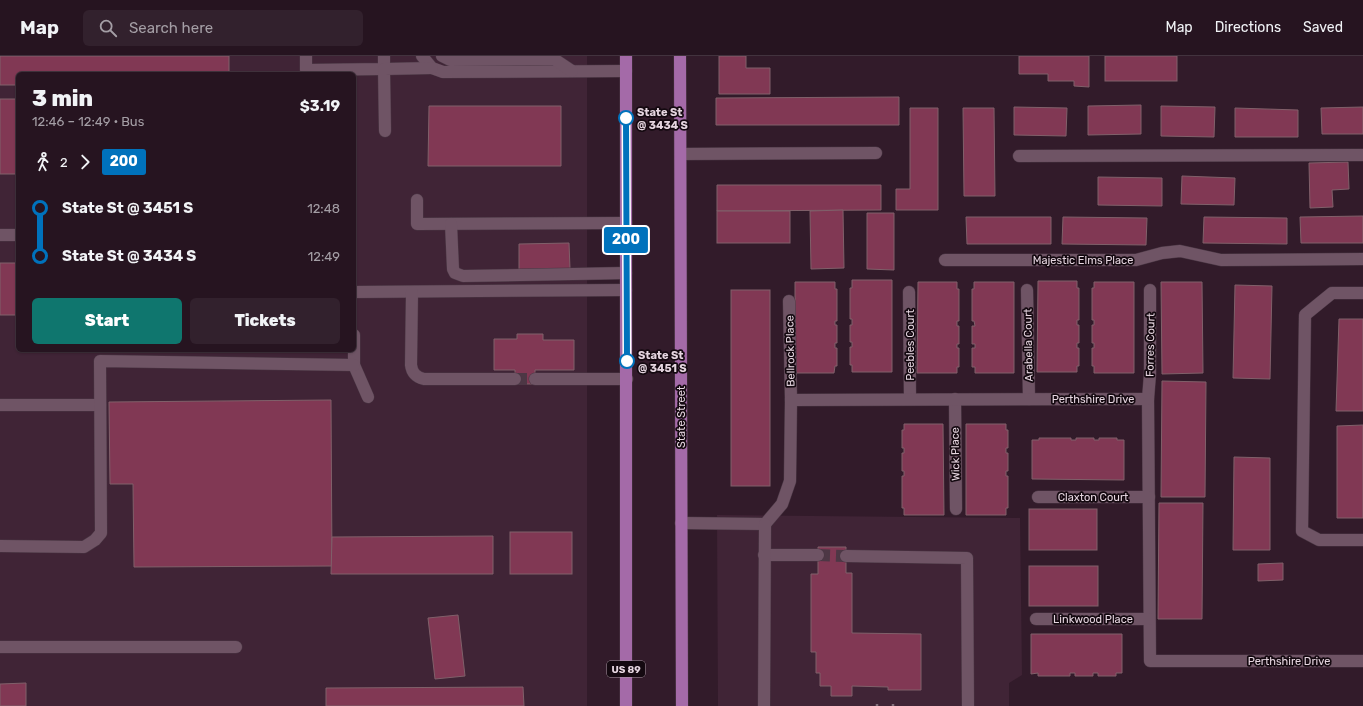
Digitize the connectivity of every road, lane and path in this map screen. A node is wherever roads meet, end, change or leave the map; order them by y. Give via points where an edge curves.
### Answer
1 (306, 56) edge
2 (384, 56) edge
3 (422, 56) edge
4 (442, 56) edge
5 (626, 56) edge
6 (680, 56) edge
7 (432, 68) junction
8 (384, 69) junction
9 (572, 71) junction
10 (626, 71) junction
11 (385, 131) dead end
12 (876, 153) dead end
13 (681, 154) junction
14 (1363, 155) edge
15 (1019, 156) dead end
16 (417, 200) dead end
17 (626, 223) junction
18 (451, 224) junction
19 (0, 235) edge
20 (16, 235) edge
21 (1363, 259) edge
22 (945, 260) dead end
23 (626, 273) junction
24 (626, 290) junction
25 (1027, 290) dead end
26 (1150, 290) dead end
27 (356, 292) edge
28 (412, 292) junction
29 (910, 292) dead end
30 (1363, 293) edge
31 (789, 301) dead end
32 (354, 352) edge
33 (354, 365) junction
34 (516, 379) tunnel mouth
35 (535, 379) tunnel mouth
36 (627, 379) junction
37 (368, 397) dead end
38 (910, 399) junction
39 (955, 399) junction
40 (1029, 399) junction
41 (1148, 399) junction
42 (791, 400) junction
43 (0, 405) edge
44 (100, 405) junction
45 (1038, 497) dead end
46 (1148, 497) junction
47 (956, 509) dead end
48 (681, 523) junction
49 (765, 524) junction
50 (1363, 540) edge
51 (0, 546) edge
52 (764, 555) junction
53 (818, 556) tunnel mouth
54 (846, 556) tunnel mouth
55 (1036, 619) dead end
56 (1149, 619) junction
57 (236, 646) dead end
58 (0, 647) edge
59 (1363, 661) edge
60 (626, 706) edge
61 (682, 706) edge
62 (764, 706) edge
63 (968, 706) edge

1 - 8 street via 306,70
2 - 8 street
3 - 7 street
4 - 9 street via 450,60 554,59
5 - 10 main road, US 89
6 - 13 main road, State Street
7 - 8 street
7 - 9 street via 443,72
8 - 11 street
9 - 10 street
10 - 17 main road, US 89
12 - 13 street
13 - 48 main road, State Street
14 - 15 street
16 - 18 street via 417,224
17 - 18 street
17 - 23 main road, US 89
18 - 23 street via 453,269 463,276
19 - 20 street
21 - 22 street, Majestic Elms Place via 1222,260 1180,251 1136,260
23 - 24 main road, US 89
24 - 28 street
24 - 36 main road, US 89
25 - 40 street, Arabella Court
26 - 41 street, Forres Court
27 - 28 street
28 - 34 street via 411,365 412,372 418,378
29 - 38 street, Peebles Court
30 - 50 street via 1332,293 1305,315 1302,531 1319,540
31 - 42 street, Bellrock Place
32 - 33 street
33 - 37 street
33 - 44 street via 100,362
35 - 36 street
36 - 60 main road, US 89
38 - 39 street, Perthshire Drive
38 - 42 street, Perthshire Drive
39 - 40 street, Perthshire Drive
39 - 47 street, Wick Place
40 - 41 street, Perthshire Drive
41 - 46 street, Perthshire Drive
42 - 49 street via 790,481 782,504
43 - 44 street
44 - 51 street via 101,533 84,547
45 - 46 street, Claxton Court
46 - 56 street, Perthshire Drive
48 - 49 street
48 - 61 main road, State Street
49 - 52 street
52 - 53 street
52 - 62 street
54 - 63 street via 967,558
55 - 56 street, Linkwood Place
56 - 59 street, Perthshire Drive via 1150,661
57 - 58 street

